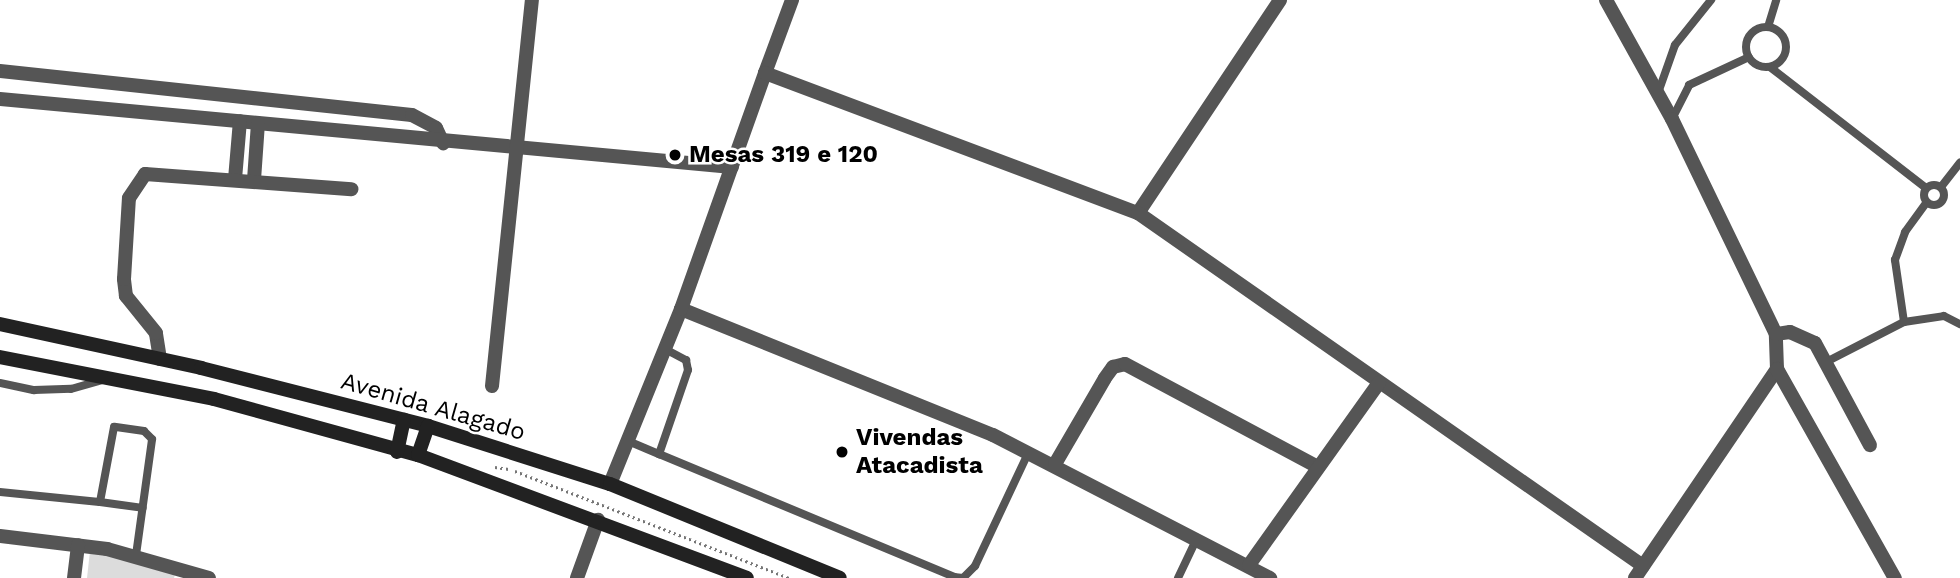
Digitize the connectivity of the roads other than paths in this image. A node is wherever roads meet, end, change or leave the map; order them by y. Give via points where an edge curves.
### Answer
1 (532, 0) edge
2 (792, 0) edge
3 (1280, 0) edge
4 (1606, 0) edge
5 (1710, 0) edge
6 (1776, 0) edge
7 (1768, 27) junction
8 (1749, 57) junction
9 (1770, 67) junction
10 (0, 71) edge
11 (765, 73) junction
12 (1658, 93) junction
13 (0, 99) edge
14 (1672, 119) junction
15 (240, 121) junction
16 (258, 123) junction
17 (443, 143) junction
18 (514, 149) junction
19 (1960, 163) edge
20 (732, 167) junction
21 (235, 179) junction
22 (254, 180) junction
23 (1941, 187) junction
24 (1926, 188) junction
25 (351, 189) dead end
26 (1927, 202) junction
27 (1139, 213) junction
28 (681, 309) junction
29 (1904, 322) junction
30 (0, 324) edge
31 (1960, 324) edge
32 (1776, 334) junction
33 (665, 349) junction
34 (0, 357) edge
35 (160, 359) junction
36 (1828, 362) junction
37 (1777, 369) junction
38 (108, 378) junction
39 (0, 383) edge
40 (1379, 383) junction
41 (492, 386) dead end
42 (404, 420) junction
43 (428, 426) junction
44 (628, 441) junction
45 (1870, 445) dead end
46 (397, 452) junction
47 (1029, 452) junction
48 (659, 454) junction
49 (418, 455) junction
50 (1055, 464) junction
51 (1318, 467) junction
52 (610, 484) junction
53 (0, 492) edge
54 (100, 502) junction
55 (143, 508) junction
56 (598, 520) junction
57 (0, 536) edge
58 (1197, 538) junction
59 (78, 545) junction
60 (136, 555) junction
61 (1249, 565) junction
62 (1639, 572) edge
63 (185, 574) edge
64 (74, 578) edge
65 (209, 578) edge
66 (578, 578) edge
67 (747, 578) edge
68 (840, 578) edge
69 (1178, 578) edge
70 (1270, 578) edge
71 (1895, 578) edge

1 - 18 street
2 - 11 street
3 - 27 street
4 - 12 street
5 - 12 lane via 1675,45
6 - 7 lane
7 - 8 lane via 1752,33 1747,43
7 - 9 lane via 1782,35 1786,50
8 - 9 lane
8 - 14 lane via 1689,85
9 - 24 lane
10 - 17 street via 412,115 436,128
11 - 20 street
11 - 27 street
12 - 14 street
13 - 15 street
14 - 32 street
15 - 16 street
15 - 21 street
16 - 17 street
16 - 22 street
17 - 18 street
18 - 20 street
18 - 41 street
19 - 23 lane
20 - 28 street
21 - 22 street
21 - 35 street via 156,172 145,174 134,187 126,296 156,333
22 - 25 street
23 - 24 lane
23 - 26 lane via 1942,202
24 - 26 lane
26 - 29 lane via 1905,232 1895,260
27 - 40 street
28 - 33 street
28 - 47 street
29 - 31 lane via 1944,316
29 - 36 lane
30 - 35 main road, Avenida Alagado
32 - 36 street via 1803,335
32 - 37 street
33 - 44 street
33 - 48 lane via 687,360 688,370
34 - 38 main road, Avenida Alagado
35 - 42 main road, Avenida Alagado
36 - 45 street
37 - 62 street
37 - 71 street
38 - 39 lane via 71,389 34,390
38 - 46 main road, Avenida Alagado via 214,399
40 - 51 street
40 - 62 street
42 - 43 main road, Avenida Alagado
42 - 46 main road
43 - 49 main road
43 - 52 main road, Avenida Alagado
44 - 48 lane
44 - 52 street
46 - 49 main road, Avenida Alagado
47 - 48 lane via 975,566 964,578
47 - 50 street
49 - 56 main road, Avenida Alagado
50 - 51 street via 1105,378 1113,368 1125,364
50 - 58 street
51 - 61 street
52 - 68 main road, Avenida Alagado
53 - 54 lane
54 - 55 lane
54 - 55 lane via 112,428 118,426 144,431 152,439
55 - 60 lane
56 - 66 street
56 - 67 main road, Avenida Alagado
57 - 59 street
58 - 61 street
58 - 69 lane
59 - 60 street
59 - 64 street
60 - 63 street
61 - 70 street
63 - 65 street

